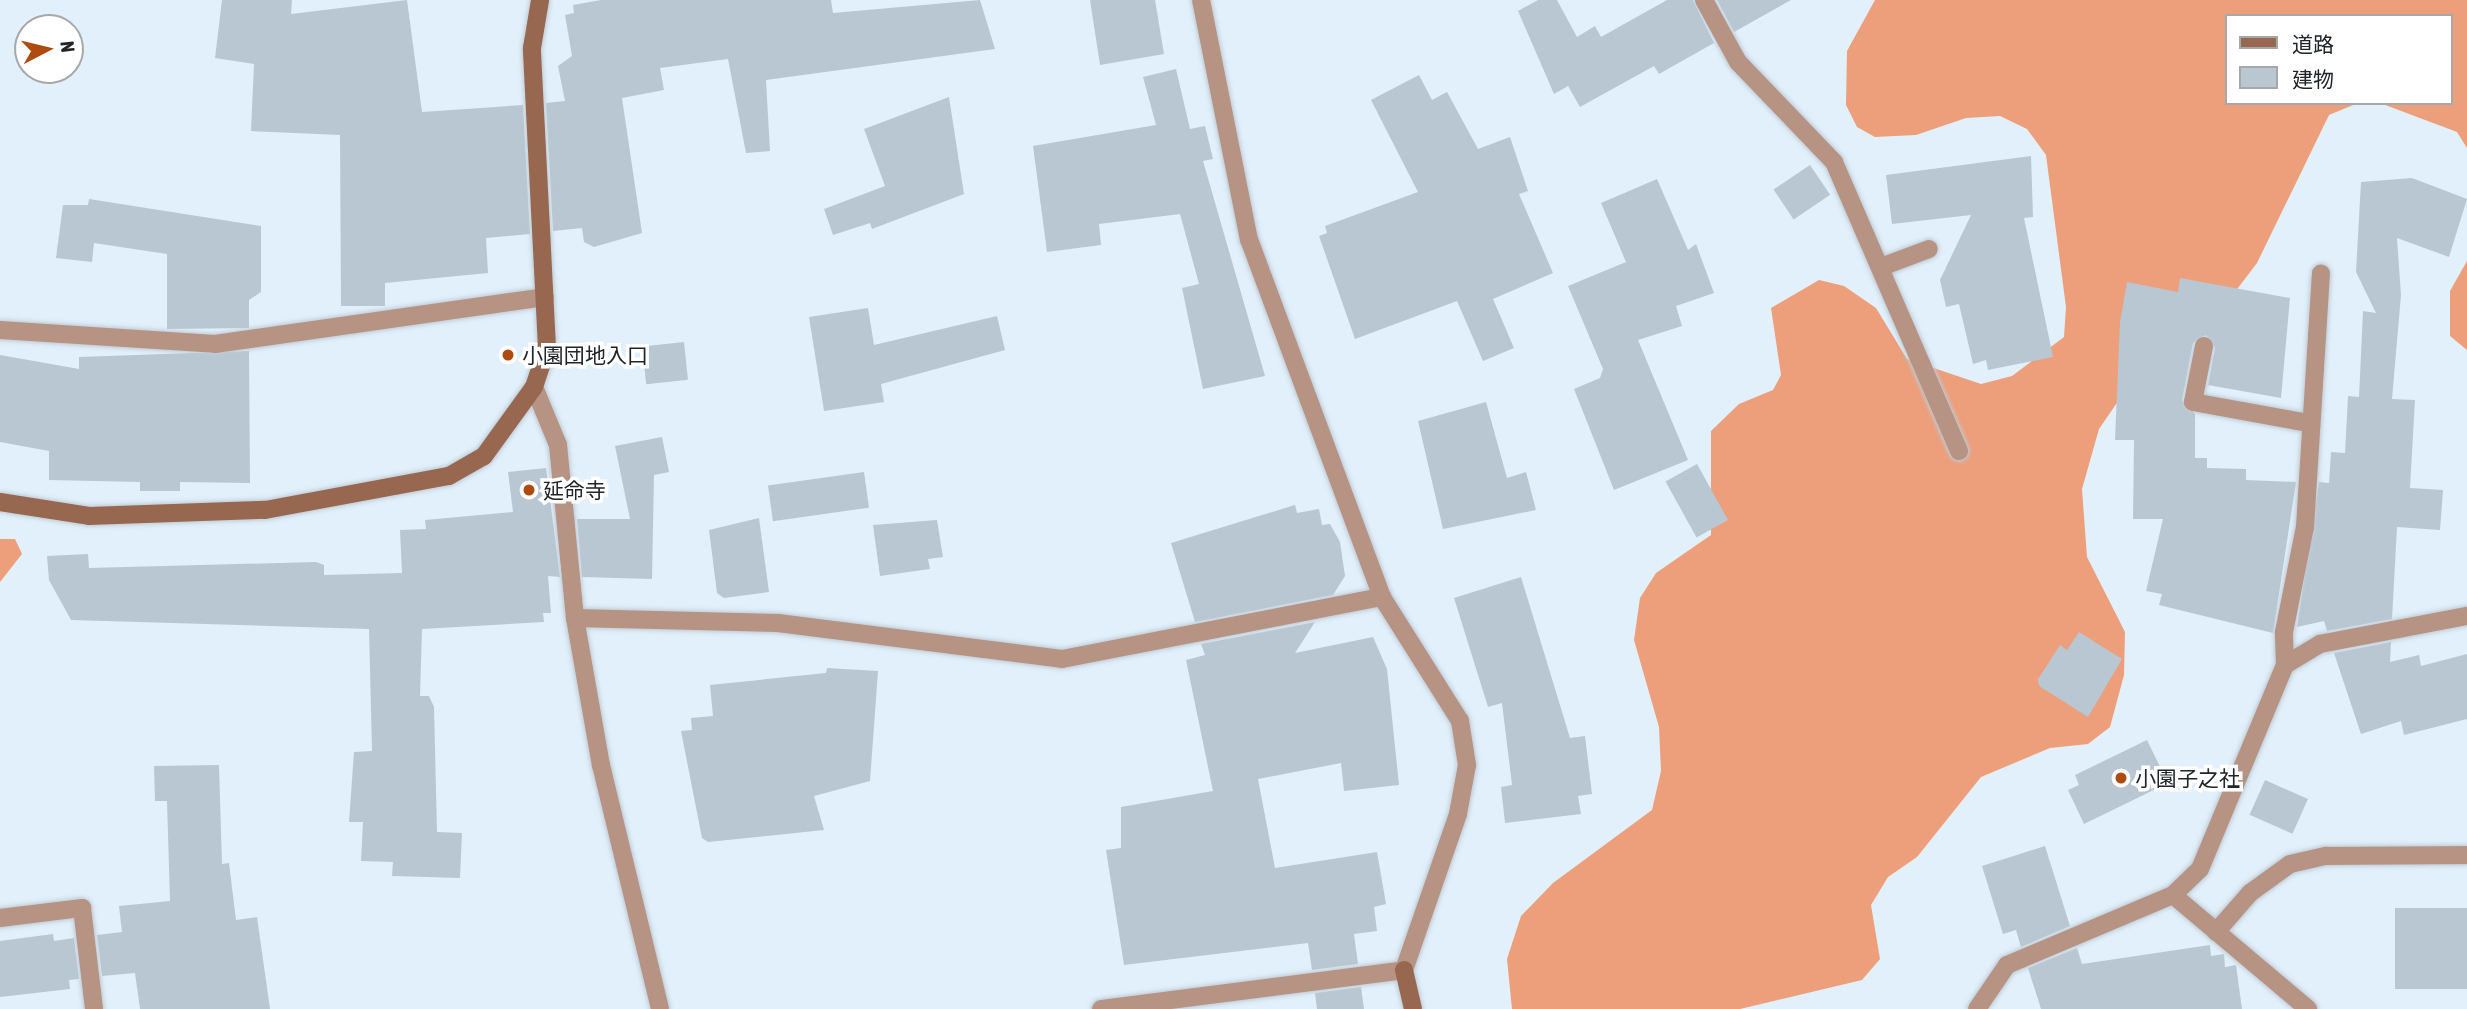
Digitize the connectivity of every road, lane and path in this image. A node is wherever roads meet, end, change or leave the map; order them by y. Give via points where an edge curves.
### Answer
1 (540, 0) edge
2 (1201, 0) edge
3 (1704, 0) edge
4 (1929, 249) dead end
5 (1881, 267) junction
6 (2320, 274) dead end
7 (545, 297) junction
8 (0, 330) edge
9 (2204, 346) dead end
10 (534, 387) junction
11 (2309, 423) junction
12 (1959, 451) dead end
13 (0, 502) edge
14 (1382, 597) junction
15 (2467, 616) edge
16 (575, 618) junction
17 (2285, 665) junction
18 (2467, 855) edge
19 (2173, 895) junction
20 (0, 918) edge
21 (2216, 932) junction
22 (1404, 970) junction
23 (94, 1009) edge
24 (660, 1009) edge
25 (1101, 1009) edge
26 (1413, 1009) edge
27 (1977, 1009) edge
28 (2308, 1009) edge

1 - 7 street via 533,48
2 - 14 street via 1248,240
3 - 5 street via 1738,62 1834,162
4 - 5 street
5 - 12 street via 1913,357
6 - 11 street
7 - 8 street via 215,344
7 - 10 street via 547,348
9 - 11 street via 2193,402
10 - 13 street via 484,456 449,475 404,486 173,518 89,516
10 - 16 street via 558,445
11 - 17 street via 2305,527 2284,632
14 - 16 street via 1062,659 778,623
14 - 22 street via 1467,742 1458,814
15 - 17 street via 2320,644
16 - 24 street via 601,765
17 - 19 street via 2200,869
18 - 21 street via 2326,856 2290,864 2250,892
19 - 21 street
19 - 27 street via 2018,959
20 - 23 street via 82,908
21 - 28 street
22 - 25 street
22 - 26 street

